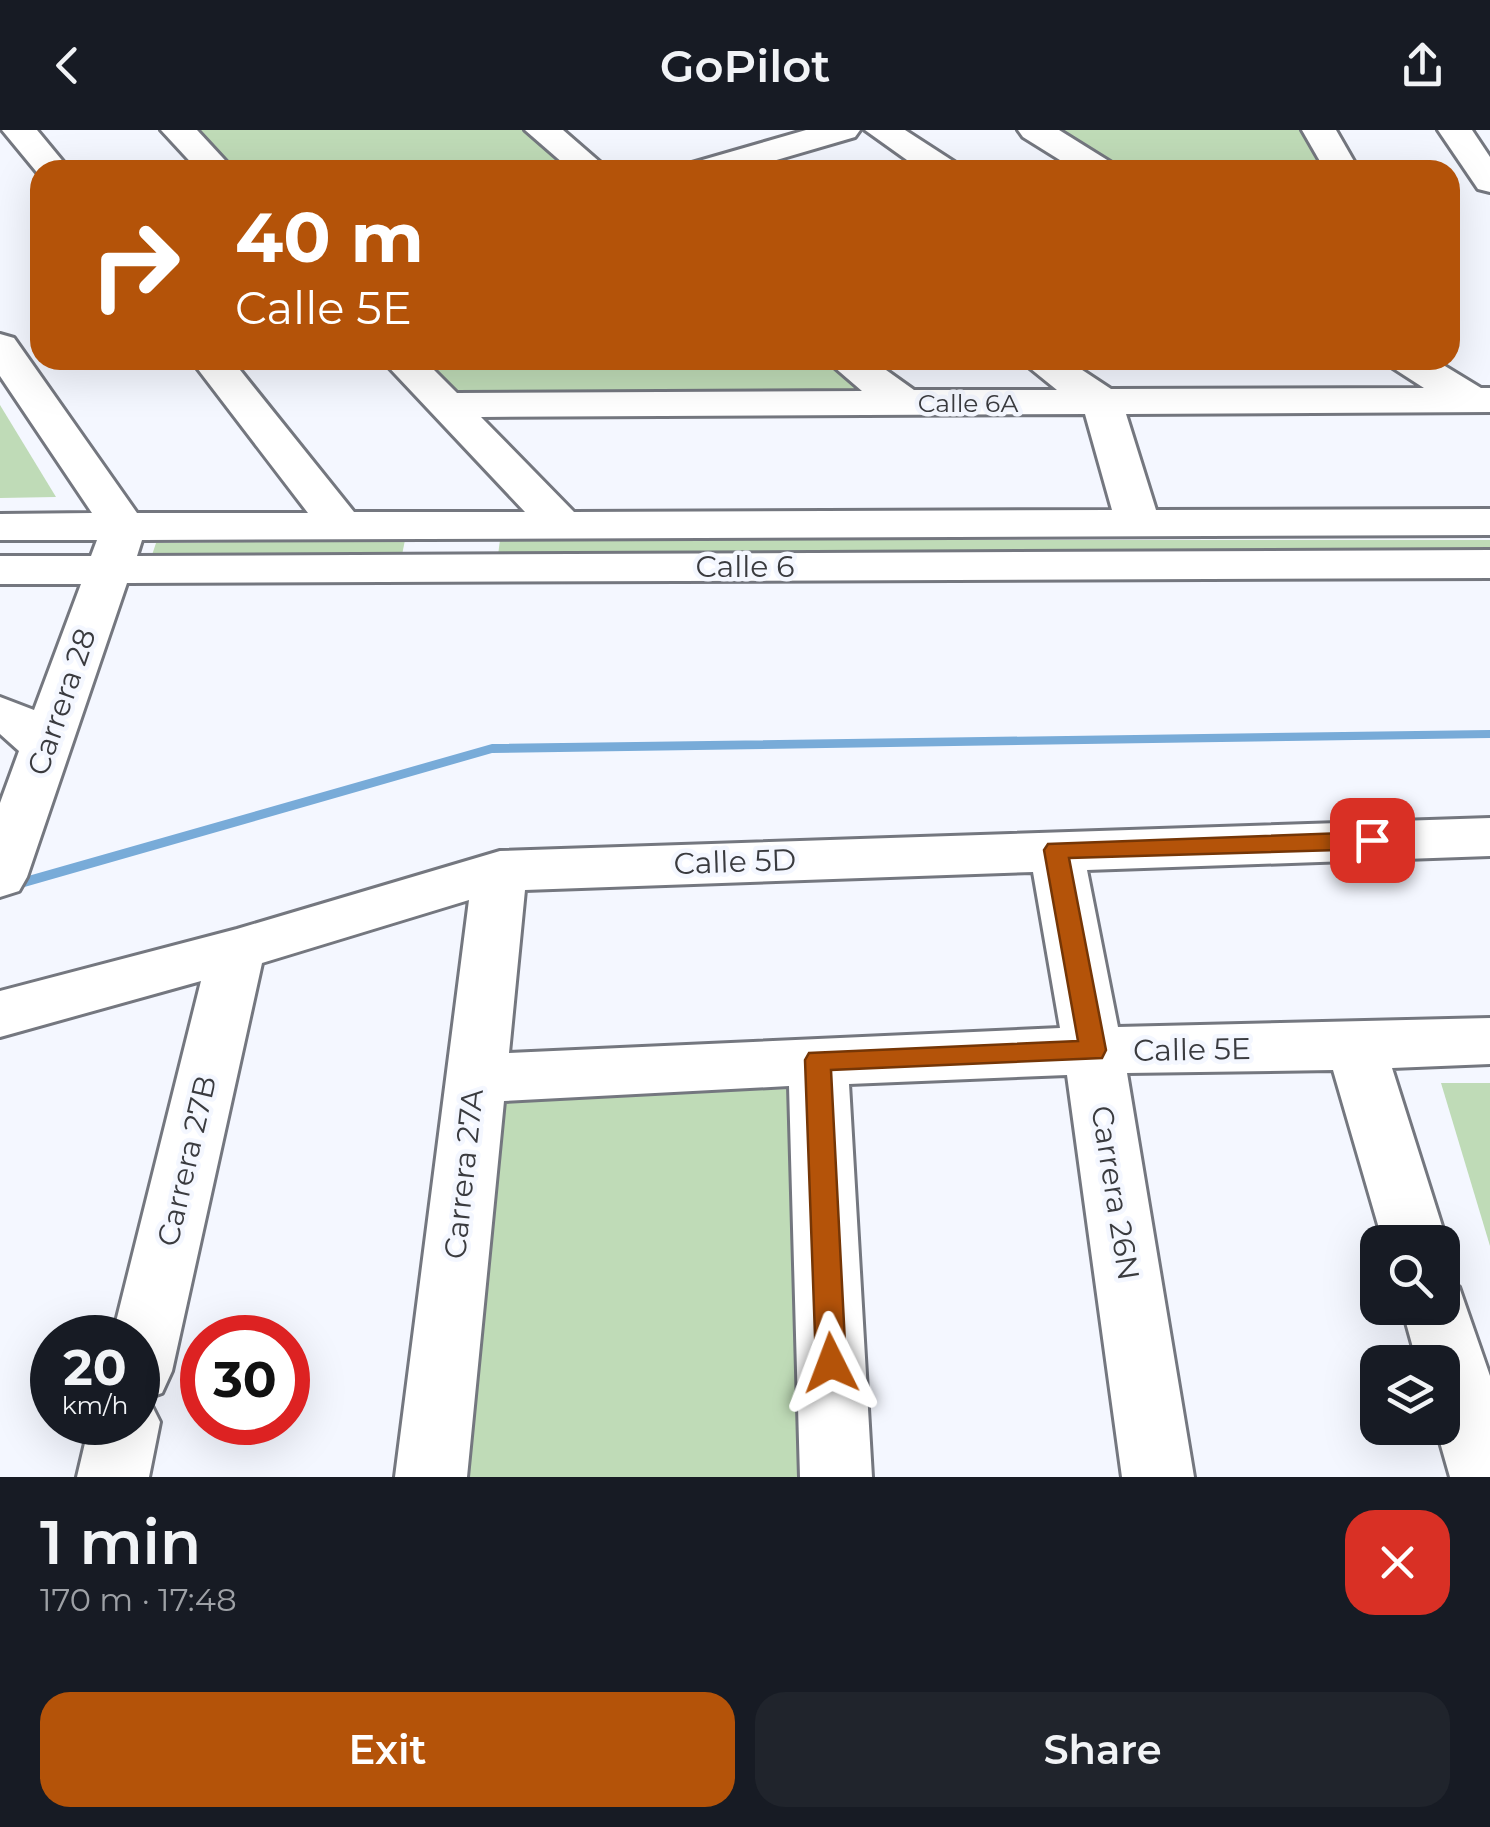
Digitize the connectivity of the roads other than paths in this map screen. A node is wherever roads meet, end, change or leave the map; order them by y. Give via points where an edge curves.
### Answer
1 (19, 130) edge
2 (178, 130) edge
3 (542, 130) edge
4 (706, 130) edge
5 (842, 130) edge
6 (882, 130) edge
7 (1035, 130) edge
8 (1320, 130) edge
9 (1455, 130) edge
10 (44, 160) edge
11 (207, 160) edge
12 (580, 160) edge
13 (749, 160) edge
14 (765, 160) edge
15 (928, 160) edge
16 (1084, 160) edge
17 (1336, 160) edge
18 (1490, 182) edge
19 (24, 359) edge
20 (219, 370) edge
21 (412, 370) edge
22 (859, 370) edge
23 (1055, 370) edge
24 (1251, 370) edge
25 (1426, 370) edge
26 (1458, 370) edge
27 (1481, 400) edge
28 (1102, 402) junction
29 (1300, 402) junction
30 (905, 404) junction
31 (446, 405) junction
32 (1490, 522) edge
33 (1138, 523) junction
34 (341, 526) junction
35 (562, 526) junction
36 (0, 527) edge
37 (434, 547) junction
38 (483, 547) junction
39 (117, 548) junction
40 (1490, 564) edge
41 (0, 570) edge
42 (0, 714) edge
43 (46, 747) junction
44 (1490, 837) edge
45 (1056, 850) junction
46 (4, 868) edge
47 (500, 871) junction
48 (236, 950) junction
49 (0, 1014) edge
50 (1490, 1041) edge
51 (1356, 1048) junction
52 (1093, 1050) junction
53 (818, 1060) junction
54 (474, 1079) junction
55 (1410, 1225) edge
56 (151, 1315) edge
57 (1439, 1325) edge
58 (120, 1445) edge
59 (112, 1477) edge
60 (431, 1477) edge
61 (836, 1477) edge
62 (1158, 1477) edge
63 (1486, 1477) edge

1 - 10 street
2 - 11 street
3 - 12 street
4 - 13 street
5 - 14 street
6 - 15 street
7 - 16 street
8 - 17 street
9 - 18 street
19 - 39 street
20 - 34 street
21 - 31 street
22 - 30 street
23 - 28 street
24 - 29 street
25 - 27 street
26 - 27 street
27 - 29 street, Calle 6A
28 - 29 street, Calle 6A
28 - 30 street, Calle 6A
28 - 33 street
30 - 31 street, Calle 6A
31 - 35 street
32 - 33 street, Calle 6
33 - 35 street, Calle 6
34 - 37 street, Calle 6
34 - 39 street, Calle 6
35 - 38 street, Calle 6
36 - 39 street, Calle 6
37 - 38 street, Calle 6
37 - 39 street, Calle 6
38 - 40 street, Calle 6
39 - 41 street, Calle 6
39 - 43 street, Carrera 28
42 - 43 street
43 - 46 street, Carrera 28
44 - 45 street, Calle 5D
45 - 47 street, Calle 5D
45 - 52 street, Carrera 26N
47 - 48 street, Calle 5D
47 - 54 street, Carrera 27A
48 - 49 street, Calle 5D
48 - 56 street, Carrera 27B
50 - 51 street, Calle 5E
51 - 52 street, Calle 5E
51 - 55 street
52 - 53 street, Calle 5E
52 - 62 street, Carrera 26N
53 - 54 street, Calle 5E
53 - 61 street
54 - 60 street, Carrera 27A
57 - 63 street
58 - 59 street

